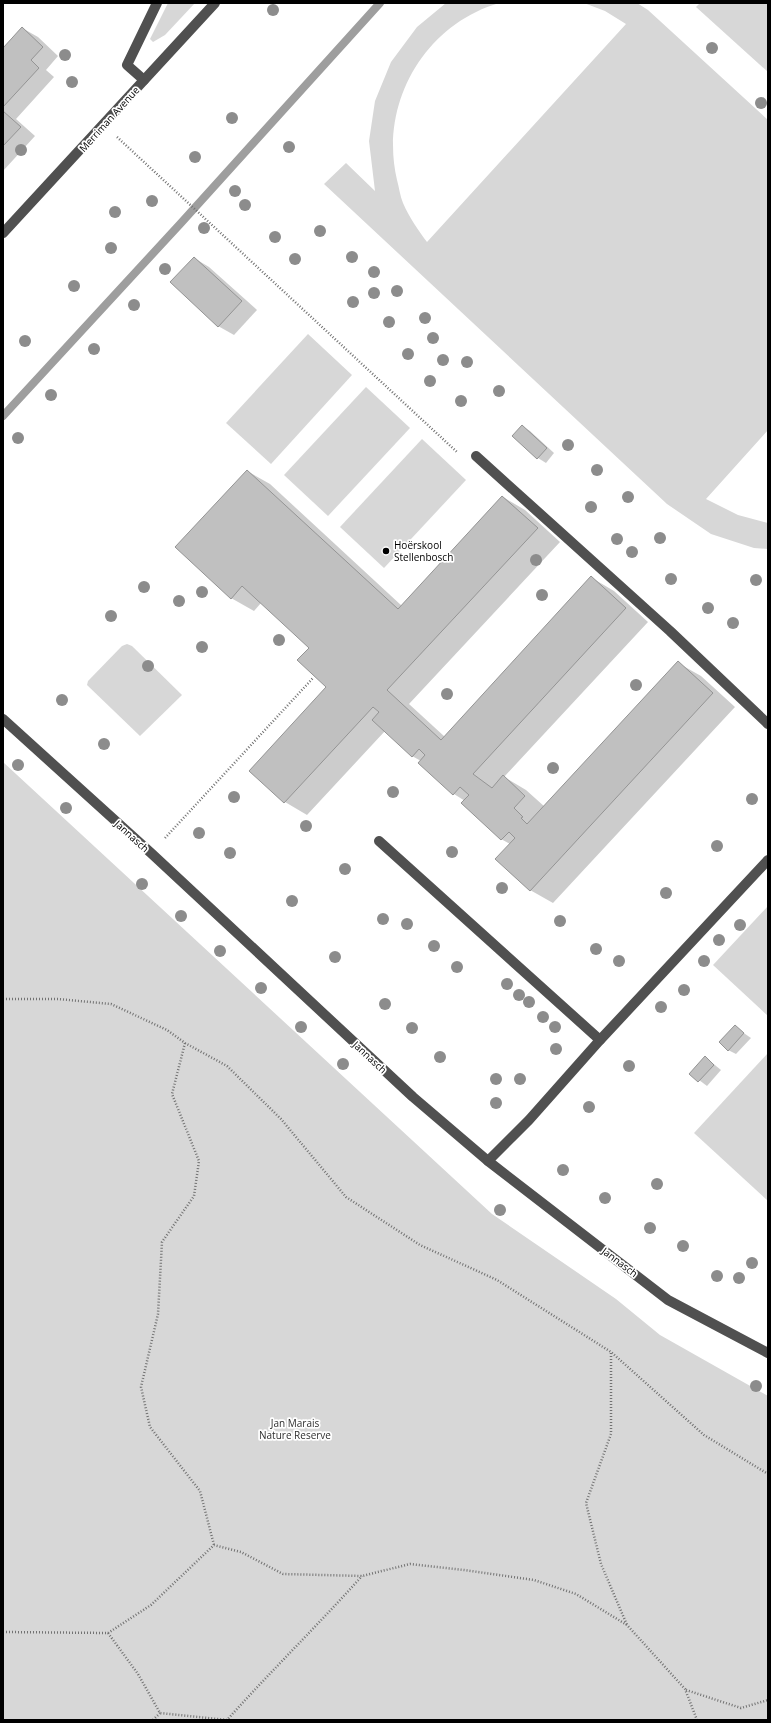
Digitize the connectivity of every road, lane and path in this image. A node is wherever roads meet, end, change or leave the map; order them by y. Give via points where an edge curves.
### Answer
1 (157, 3) edge
2 (214, 3) edge
3 (144, 80) junction
4 (117, 137) dead end
5 (3, 233) edge
6 (476, 456) joint
7 (313, 678) dead end
8 (3, 719) edge
9 (768, 724) edge
10 (165, 838) dead end
11 (379, 841) dead end
12 (768, 860) edge
13 (3, 1000) edge
14 (600, 1040) junction
15 (185, 1043) junction
16 (488, 1161) junction
17 (767, 1351) edge
18 (611, 1352) junction
19 (768, 1474) edge
20 (214, 1545) junction
21 (362, 1576) junction
22 (627, 1625) junction
23 (3, 1632) edge
24 (108, 1633) junction
25 (685, 1690) junction
26 (768, 1700) edge
27 (160, 1712) junction
28 (153, 1720) edge
29 (227, 1720) edge
30 (697, 1720) edge

1 - 3 street via 128,65
2 - 3 street, Merriman Avenue
3 - 5 street, Merriman Avenue
4 - 6 path via 466,461
6 - 9 street via 670,631
7 - 10 path
8 - 16 street, Jannasch via 413,1097
11 - 14 street
12 - 14 street
13 - 15 path via 58,999 112,1004 167,1030
14 - 16 street via 529,1120
15 - 18 path via 227,1066 281,1119 346,1197 420,1245 497,1280
15 - 20 path via 172,1094 199,1160 194,1196 162,1242 158,1314 142,1387 150,1427 200,1491
16 - 17 street, Jannasch via 668,1300
18 - 19 path via 704,1435
18 - 22 path via 611,1434 586,1503 601,1564
20 - 21 path via 241,1552 283,1574
20 - 24 path via 151,1605
21 - 22 path via 410,1564 534,1580 576,1594
21 - 29 path
22 - 25 path
23 - 24 path
24 - 27 path via 138,1674
25 - 26 path via 741,1708
25 - 30 path
27 - 28 path
27 - 29 path

